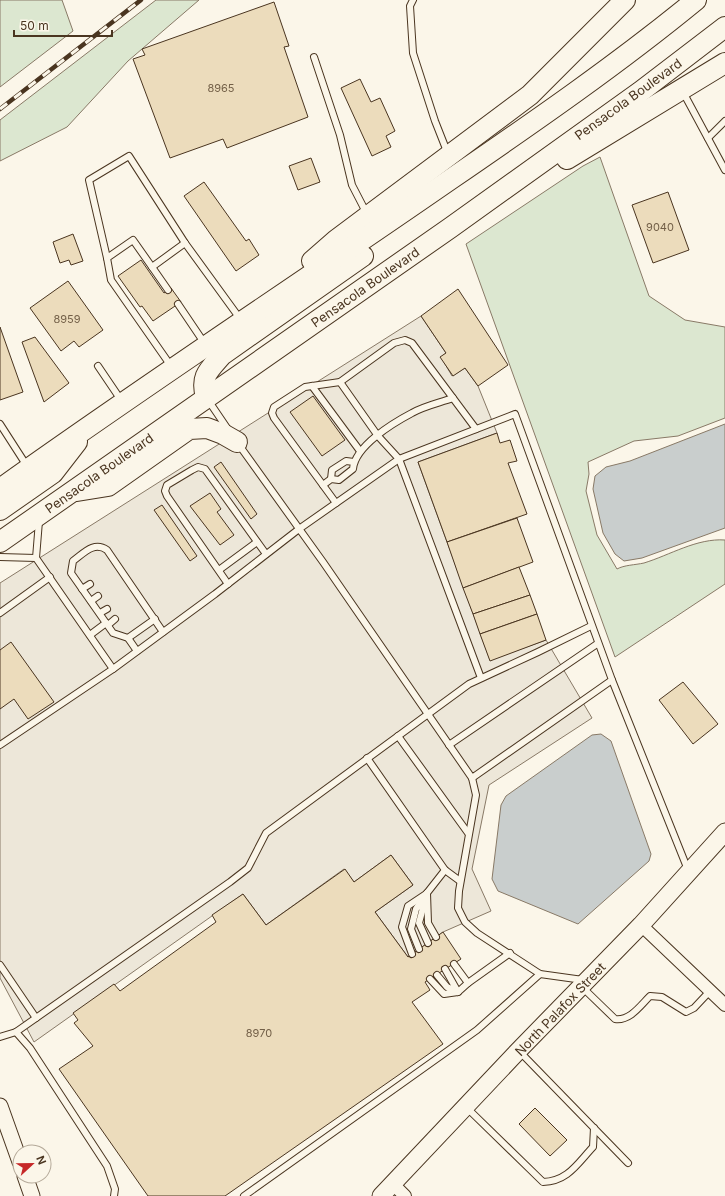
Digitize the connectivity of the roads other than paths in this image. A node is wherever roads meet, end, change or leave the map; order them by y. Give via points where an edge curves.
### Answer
1 (413, 0) edge
2 (625, 0) edge
3 (696, 0) edge
4 (725, 27) edge
5 (314, 57) dead end
6 (725, 64) edge
7 (682, 90) junction
8 (725, 121) edge
9 (708, 138) junction
10 (450, 156) junction
11 (725, 170) edge
12 (398, 216) junction
13 (372, 224) junction
14 (450, 228) junction
15 (185, 243) junction
16 (107, 258) junction
17 (152, 267) junction
18 (168, 290) dead end
19 (178, 304) dead end
20 (242, 321) junction
21 (206, 346) junction
22 (98, 366) dead end
23 (173, 369) junction
24 (340, 382) junction
25 (312, 386) junction
26 (206, 397) junction
27 (452, 398) junction
28 (124, 403) junction
29 (0, 424) edge
30 (88, 428) junction
31 (476, 429) junction
32 (378, 436) junction
33 (237, 442) junction
34 (360, 452) junction
35 (399, 459) junction
36 (354, 462) junction
37 (29, 469) junction
38 (331, 479) junction
39 (323, 485) junction
40 (0, 490) edge
41 (71, 492) junction
42 (336, 503) junction
43 (0, 510) edge
44 (39, 515) junction
45 (299, 529) junction
46 (0, 542) edge
47 (257, 542) junction
48 (266, 554) junction
49 (0, 557) edge
50 (36, 558) junction
51 (219, 570) junction
52 (50, 577) junction
53 (90, 584) dead end
54 (228, 584) junction
55 (82, 589) junction
56 (98, 596) dead end
57 (91, 601) junction
58 (107, 608) dead end
59 (0, 613) edge
60 (100, 613) junction
61 (115, 619) dead end
62 (155, 619) junction
63 (107, 624) junction
64 (590, 626) junction
65 (164, 632) junction
66 (90, 635) junction
67 (128, 638) junction
68 (597, 644) junction
69 (138, 651) junction
70 (112, 669) junction
71 (481, 678) junction
72 (612, 680) junction
73 (428, 714) junction
74 (398, 736) junction
75 (0, 745) edge
76 (449, 745) junction
77 (367, 758) junction
78 (472, 778) junction
79 (725, 832) edge
80 (468, 833) junction
81 (445, 870) junction
82 (688, 872) junction
83 (460, 881) junction
84 (427, 893) junction
85 (641, 925) junction
86 (436, 937) dead end
87 (428, 942) dead end
88 (419, 949) dead end
89 (510, 953) junction
90 (412, 954) dead end
91 (454, 964) dead end
92 (0, 965) edge
93 (445, 969) dead end
94 (540, 974) junction
95 (437, 975) dead end
96 (430, 979) dead end
97 (468, 983) junction
98 (585, 984) junction
99 (710, 991) junction
100 (458, 992) junction
101 (725, 1005) edge
102 (36, 1018) junction
103 (16, 1032) junction
104 (0, 1037) edge
105 (519, 1050) junction
106 (465, 1107) junction
107 (0, 1109) edge
108 (594, 1128) junction
109 (13, 1144) edge
110 (628, 1163) dead end
111 (28, 1184) edge
112 (387, 1190) edge
113 (32, 1196) edge
114 (114, 1196) edge
115 (244, 1196) edge
116 (406, 1196) edge

1 - 10 lane via 410,6 413,53 435,121
2 - 10 highway via 530,95
3 - 12 highway via 614,64
4 - 14 highway, Pensacola Boulevard via 640,92
5 - 13 lane via 340,135 352,185
6 - 7 highway
7 - 9 lane
7 - 14 highway
8 - 9 lane
9 - 11 lane
10 - 13 highway
12 - 13 highway
12 - 26 highway via 370,251 222,355 207,371 202,386
13 - 20 highway
14 - 26 highway, Pensacola Boulevard
15 - 16 lane via 129,156 89,180
15 - 17 lane
15 - 20 lane
16 - 17 lane via 133,240
16 - 23 lane via 111,280
17 - 18 lane
19 - 21 lane
20 - 21 highway
21 - 23 highway
22 - 28 lane
23 - 28 highway
24 - 25 lane
24 - 27 lane via 394,343 405,340 412,343
24 - 32 lane
25 - 34 lane
25 - 39 lane via 305,387 274,407 272,413
26 - 33 lane
26 - 41 highway, Pensacola Boulevard
27 - 31 lane
27 - 32 lane via 412,412
28 - 30 highway
29 - 37 lane
30 - 37 highway
30 - 43 highway via 53,473
31 - 35 lane
31 - 64 lane via 515,414
32 - 34 lane
32 - 35 lane
33 - 41 highway via 207,428 189,429 108,486
33 - 45 lane
34 - 36 lane
35 - 42 lane
35 - 71 lane
36 - 38 lane via 353,469 339,480
36 - 38 lane via 346,461 332,470
37 - 40 highway
38 - 39 lane
39 - 42 lane
41 - 44 highway, Pensacola Boulevard
42 - 45 lane
44 - 46 highway, Pensacola Boulevard
44 - 50 lane
45 - 48 lane
45 - 73 lane
47 - 48 lane
47 - 51 lane
47 - 51 lane via 205,470 198,467 167,485 167,496
48 - 54 lane
49 - 50 lane
50 - 52 lane
51 - 54 lane
52 - 59 lane
52 - 66 lane
53 - 55 lane
54 - 65 lane
55 - 57 lane
55 - 62 lane via 71,573 73,561 94,546 102,546 140,602
56 - 57 lane
57 - 60 lane
58 - 60 lane
60 - 63 lane
61 - 63 lane
62 - 65 lane
62 - 67 lane
63 - 66 lane
63 - 67 lane via 113,632
64 - 68 lane
64 - 71 lane
65 - 69 lane
66 - 70 lane
67 - 69 lane
68 - 72 lane
68 - 76 lane
69 - 70 lane
70 - 75 lane
71 - 73 lane
72 - 78 lane
72 - 82 lane
73 - 74 lane
73 - 76 lane
74 - 77 lane
74 - 80 lane
76 - 78 lane
77 - 81 lane
77 - 102 lane via 266,834 248,868
78 - 80 lane via 476,795
79 - 82 main road, North Palafox Street
80 - 83 lane
81 - 83 lane
81 - 84 lane
82 - 85 main road, North Palafox Street
83 - 89 lane via 458,908 465,922 477,933
84 - 86 lane via 428,923
84 - 87 lane via 419,923
84 - 88 lane via 416,909 411,928
84 - 90 lane via 408,906 402,927
85 - 98 main road, North Palafox Street
85 - 99 street
89 - 94 lane
89 - 97 lane
91 - 97 lane
92 - 102 lane
93 - 100 lane
94 - 98 lane
94 - 115 lane via 477,1030
95 - 100 lane via 447,987
96 - 100 lane via 444,994
97 - 100 lane
98 - 99 lane via 615,1019 622,1020 650,996 662,997 686,1012 694,1008
98 - 105 main road, North Palafox Street
99 - 101 street
102 - 103 lane
103 - 104 lane
103 - 114 lane via 30,1048 106,1166 115,1189
105 - 106 main road, North Palafox Street
105 - 108 lane
106 - 108 lane via 543,1182 555,1181 565,1176 593,1147
106 - 112 main road, North Palafox Street
107 - 109 street
108 - 110 lane
111 - 113 street
112 - 116 street, North Palafox Street

